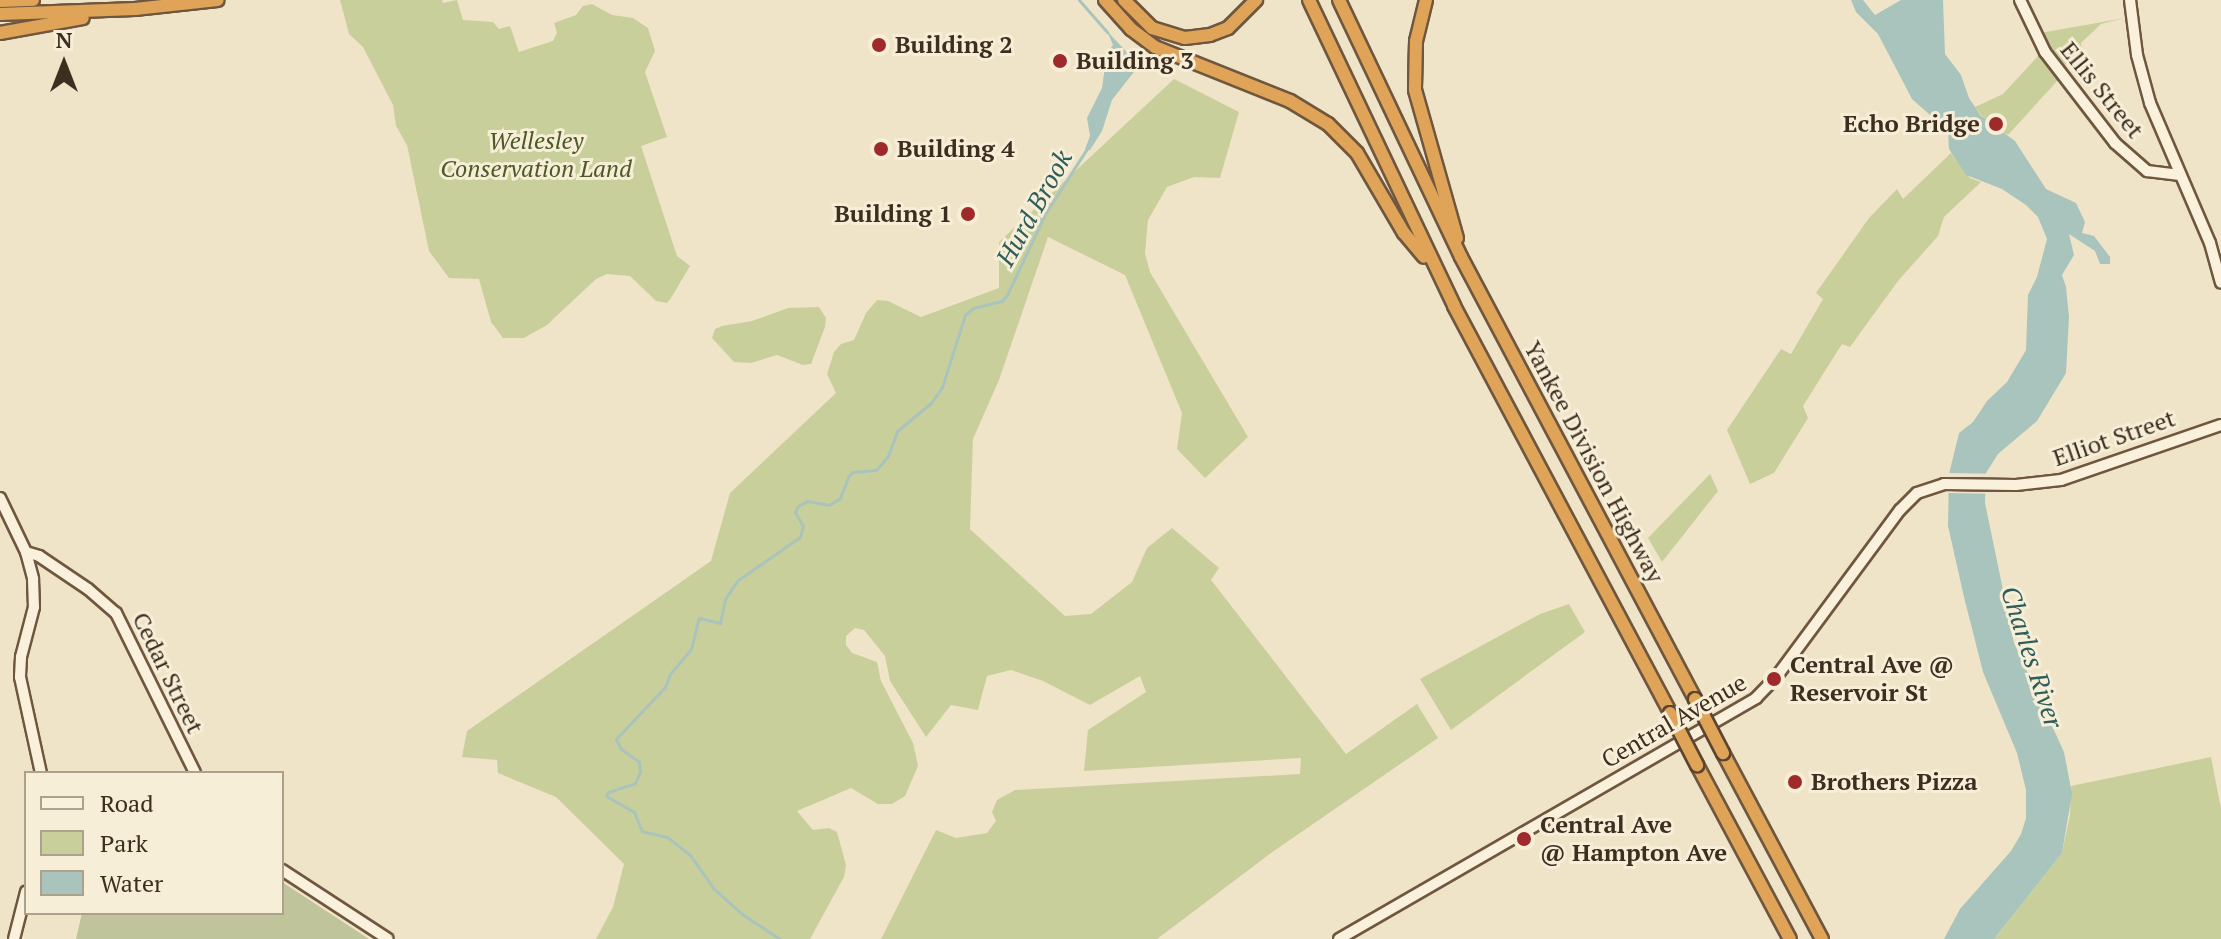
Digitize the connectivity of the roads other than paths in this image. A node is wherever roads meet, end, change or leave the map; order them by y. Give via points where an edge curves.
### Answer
1 (33, 0) edge
2 (218, 0) edge
3 (1105, 0) edge
4 (1124, 0) edge
5 (1256, 0) edge
6 (1309, 0) edge
7 (1339, 0) edge
8 (1426, 0) edge
9 (2020, 0) edge
10 (2130, 0) edge
11 (0, 1) edge
12 (106, 10) junction
13 (0, 14) edge
14 (0, 33) edge
15 (2178, 175) junction
16 (1461, 257) junction
17 (1437, 272) junction
18 (2221, 283) edge
19 (2221, 425) edge
20 (1972, 485) joint
21 (0, 498) edge
22 (26, 552) junction
23 (41, 771) edge
24 (194, 771) edge
25 (284, 871) edge
26 (24, 900) edge
27 (1354, 935) edge
28 (14, 939) edge
29 (388, 939) edge
30 (1339, 939) edge
31 (1790, 939) edge
32 (1822, 939) edge

1 - 11 highway
2 - 12 highway
3 - 17 highway via 1155,47 1284,98 1328,124 1357,153 1404,233
4 - 5 highway via 1152,28 1185,38 1228,28
6 - 17 highway
7 - 16 highway, Yankee Division Highway
8 - 16 highway via 1414,50 1415,90
9 - 15 main road, Ellis Street via 2045,52 2115,143 2147,171
10 - 15 main road via 2138,62
12 - 13 highway
12 - 14 highway
15 - 18 main road via 2208,236
16 - 32 highway, Yankee Division Highway, bridge
17 - 31 highway, bridge
19 - 20 main road, Elliot Street via 2070,478
20 - 27 main road, Central Avenue via 1948,484 1907,501 1774,680 1750,702
21 - 22 main road
22 - 23 main road via 34,597 20,677
22 - 24 main road, Cedar Street via 92,592 119,617
25 - 29 main road
26 - 28 main road
27 - 30 main road, Central Avenue

